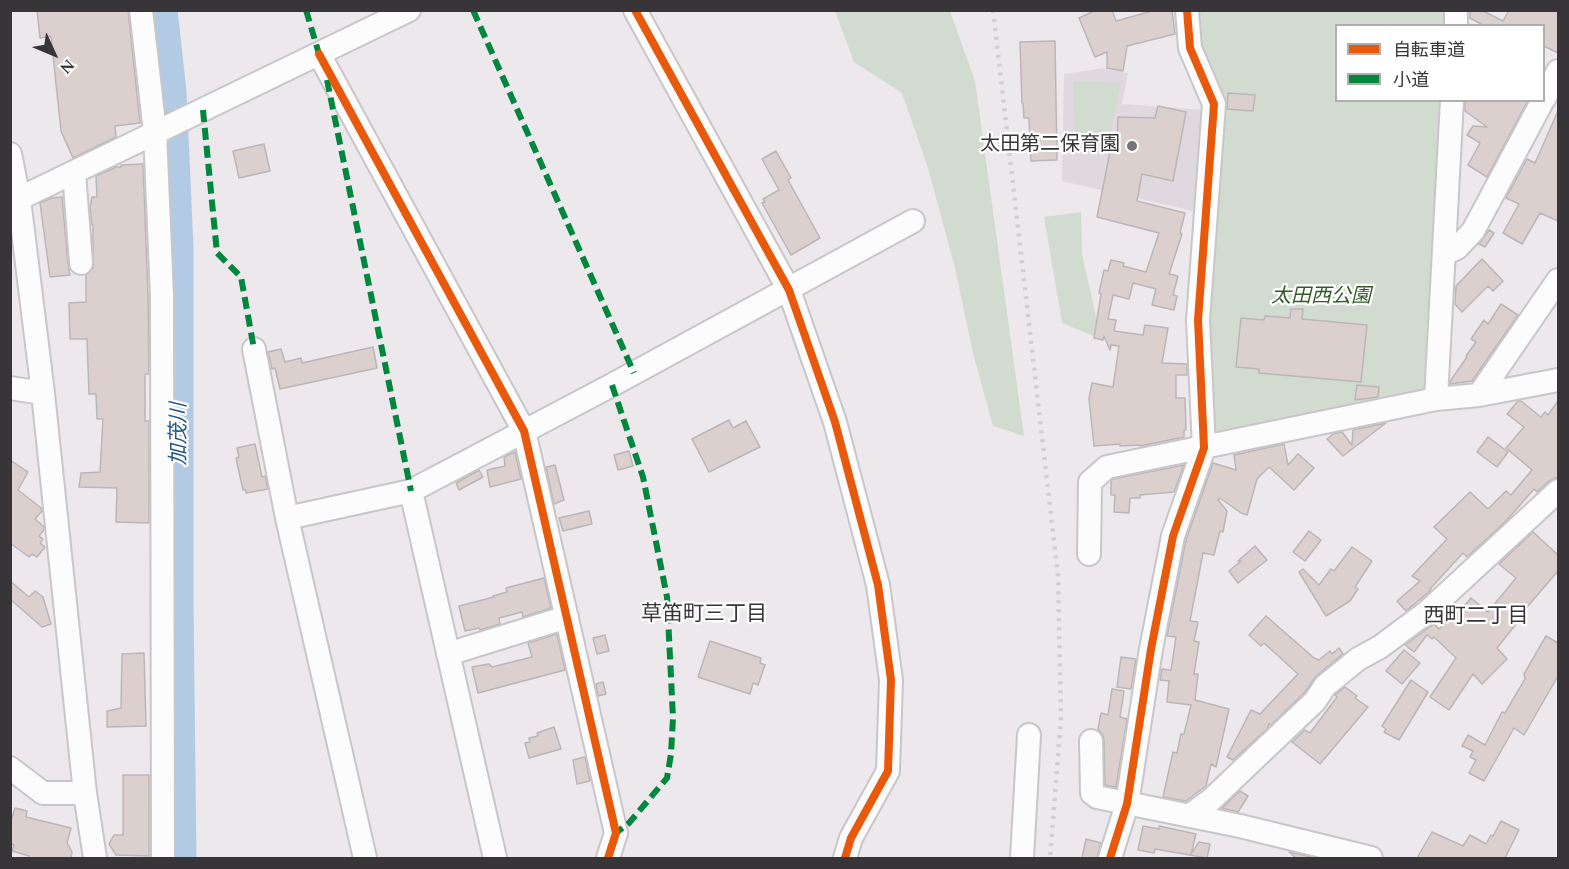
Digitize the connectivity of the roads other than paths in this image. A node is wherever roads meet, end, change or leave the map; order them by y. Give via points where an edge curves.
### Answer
1 (141, 10) edge
2 (409, 10) edge
3 (634, 10) edge
4 (1187, 10) edge
5 (319, 54) junction
6 (1558, 71) edge
7 (1545, 96) edge
8 (1452, 102) edge
9 (1542, 102) edge
10 (160, 129) junction
11 (10, 154) edge
12 (74, 172) junction
13 (15, 201) edge
14 (914, 221) dead end
15 (1444, 254) junction
16 (81, 263) dead end
17 (1558, 280) edge
18 (789, 290) junction
19 (254, 349) dead end
20 (1558, 380) edge
21 (10, 388) edge
22 (43, 393) junction
23 (1479, 395) junction
24 (1436, 399) junction
25 (524, 431) junction
26 (1204, 448) junction
27 (411, 491) junction
28 (1558, 491) edge
29 (287, 519) junction
30 (1089, 555) dead end
31 (567, 617) junction
32 (448, 654) junction
33 (1029, 735) dead end
34 (1091, 741) dead end
35 (10, 768) edge
36 (85, 793) junction
37 (1127, 804) junction
38 (1190, 816) junction
39 (95, 858) edge
40 (163, 858) edge
41 (365, 858) edge
42 (495, 858) edge
43 (608, 858) edge
44 (845, 858) edge
45 (1022, 858) edge
46 (1110, 858) edge
47 (1371, 858) edge

1 - 10 street
2 - 5 street
3 - 18 street
4 - 26 street via 1190,48 1214,104 1198,320
5 - 10 street
5 - 25 street
6 - 7 street
8 - 15 street
9 - 15 street via 1473,231 1457,248
10 - 12 street
10 - 40 street
11 - 13 street
12 - 13 street
12 - 16 street
13 - 22 street
14 - 18 street
15 - 24 street
17 - 23 street
18 - 25 street
18 - 44 street via 835,422 878,585 891,680 888,771 851,838
19 - 29 street
20 - 23 street
21 - 22 street
22 - 36 street
23 - 24 street
24 - 26 street
25 - 27 street
25 - 31 street
26 - 30 street via 1107,467 1090,482
26 - 37 street via 1173,536
27 - 29 street
27 - 32 street
28 - 38 street via 1427,612 1324,686 1315,700
29 - 41 street
31 - 32 street
31 - 43 street via 616,833
32 - 42 street
33 - 45 street
34 - 37 street via 1092,793
35 - 36 street via 44,793
36 - 39 street
37 - 38 street
37 - 46 street
38 - 47 street

